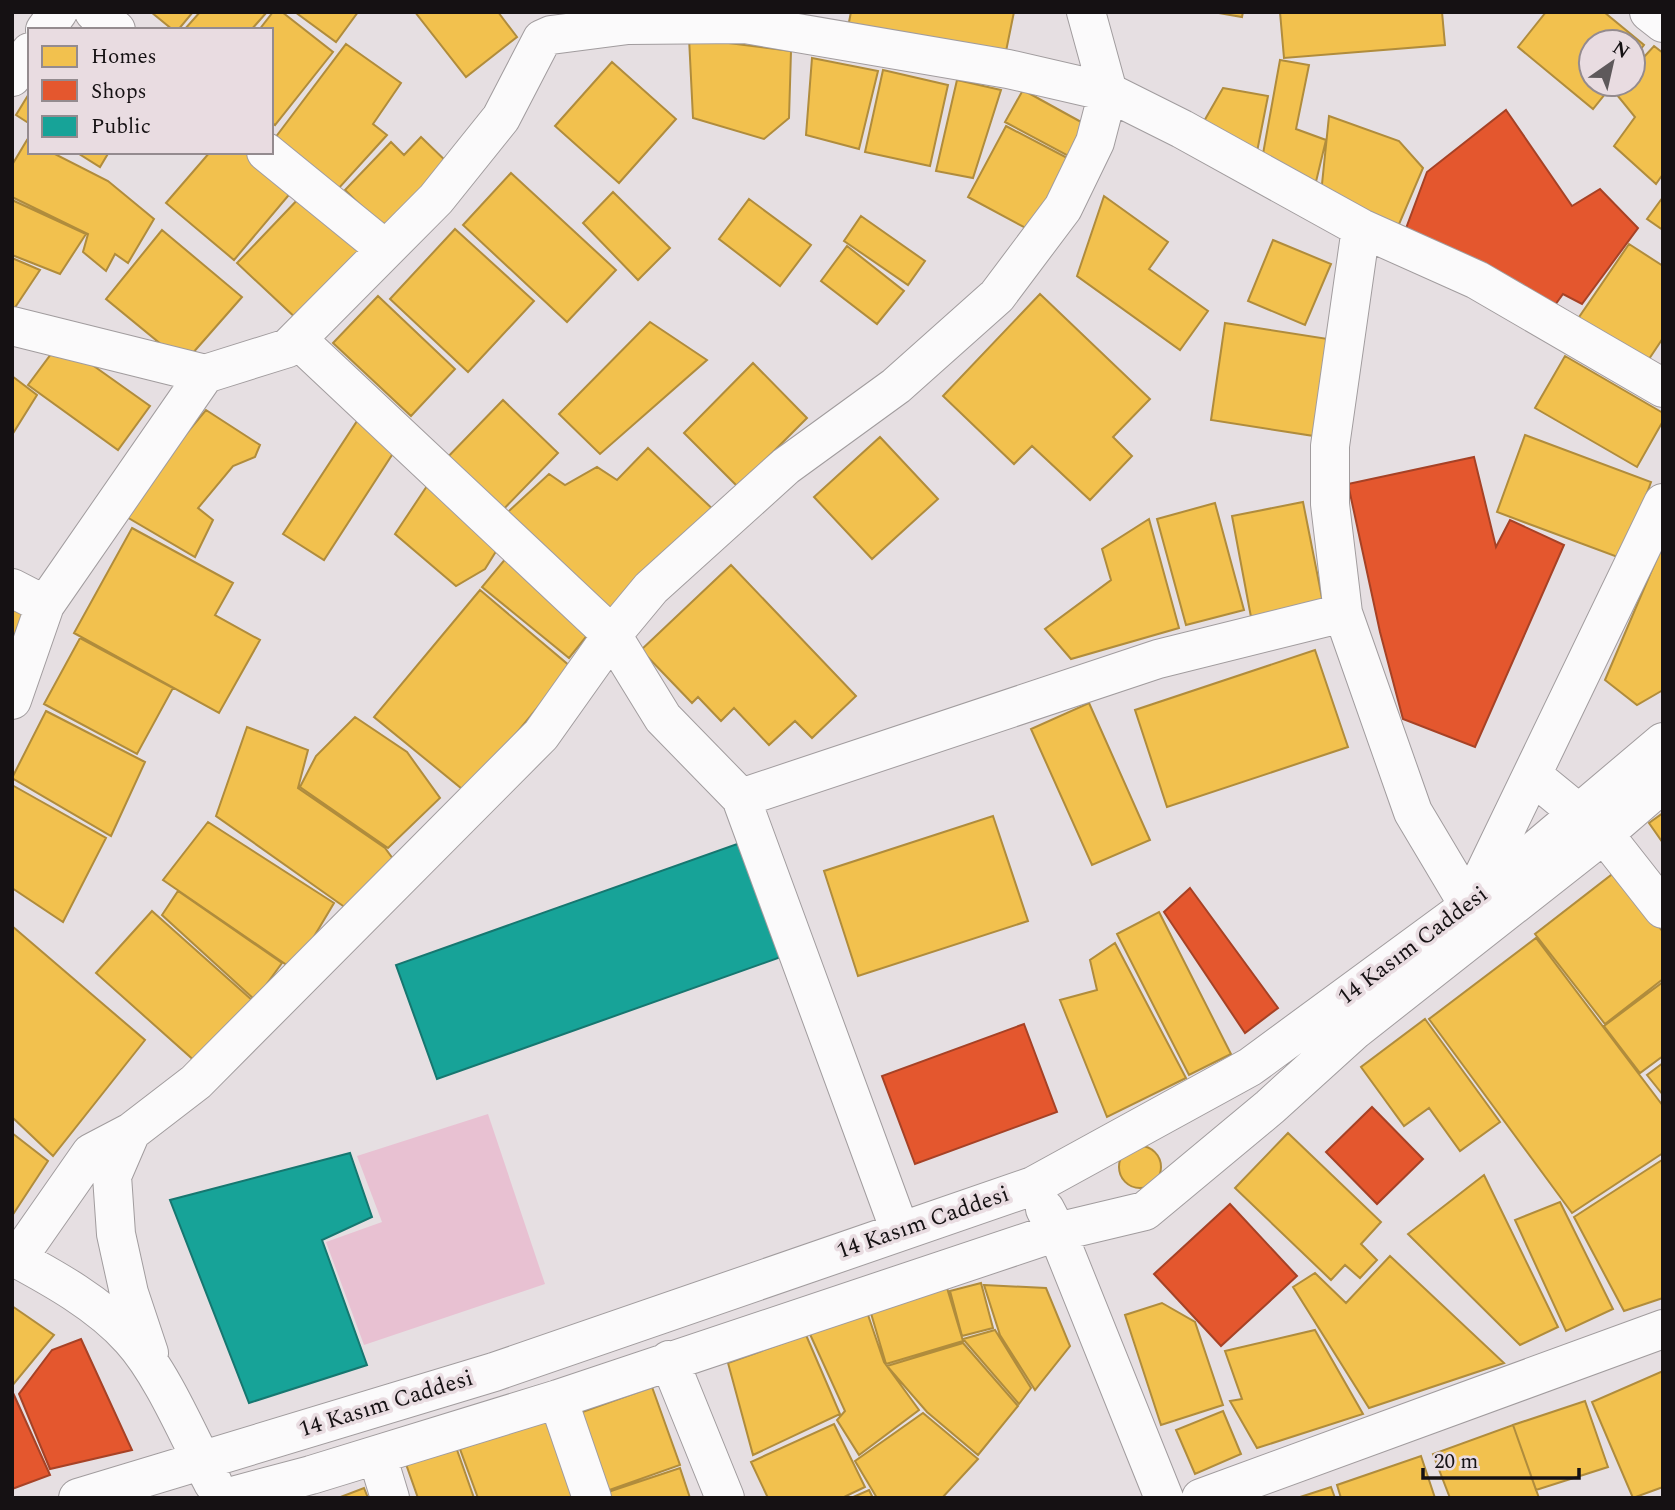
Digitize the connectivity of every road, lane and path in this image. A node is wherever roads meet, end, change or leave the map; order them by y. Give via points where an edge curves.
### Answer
1 (58, 12) edge
2 (94, 12) edge
3 (1086, 12) edge
4 (1649, 12) edge
5 (632, 19) edge
6 (1663, 23) edge
7 (536, 26) edge
8 (46, 28) edge
9 (114, 28) edge
10 (28, 55) edge
11 (12, 77) edge
12 (1108, 92) junction
13 (268, 154) edge
14 (1361, 228) junction
15 (386, 249) junction
16 (12, 326) edge
17 (297, 339) junction
18 (205, 374) junction
19 (1663, 388) edge
20 (1663, 503) edge
21 (12, 588) edge
22 (46, 605) junction
23 (1343, 613) junction
24 (612, 635) junction
25 (12, 700) edge
26 (1663, 742) edge
27 (1532, 775) junction
28 (1663, 783) edge
29 (741, 798) junction
30 (1591, 824) junction
31 (1469, 906) junction
32 (1663, 909) edge
33 (131, 1132) junction
34 (1033, 1186) junction
35 (900, 1231) junction
36 (1057, 1232) junction
37 (15, 1258) edge
38 (1663, 1329) edge
39 (669, 1360) junction
40 (155, 1372) junction
41 (558, 1399) junction
42 (377, 1455) junction
43 (201, 1461) junction
44 (78, 1498) edge
45 (220, 1498) edge
46 (225, 1498) edge
47 (390, 1498) edge
48 (592, 1498) edge
49 (725, 1498) edge
50 (1164, 1498) edge
51 (1201, 1498) edge

1 - 8 street
2 - 9 street
3 - 12 street
4 - 6 street
5 - 7 street via 551,35
5 - 12 street via 745,24 1008,69
7 - 15 street via 501,118 436,199
10 - 11 street
12 - 14 street
12 - 24 street via 1095,142 1063,208 997,296 896,386 786,466 652,588
13 - 15 street
14 - 19 street via 1478,279
14 - 23 street via 1330,446 1331,505
15 - 17 street
16 - 18 street
17 - 18 street via 288,348
17 - 24 street
18 - 22 street
20 - 27 street
21 - 22 street
22 - 25 street
23 - 29 street via 1158,659
23 - 31 street via 1413,813
24 - 29 street via 663,718
24 - 33 street via 541,736 196,1082
26 - 30 street, 14 Kasım Caddesi
27 - 30 street
27 - 31 street
28 - 30 street
29 - 35 street
30 - 31 street, 14 Kasım Caddesi
30 - 32 street
30 - 36 street, 14 Kasım Caddesi via 1145,1211
31 - 34 street, 14 Kasım Caddesi via 1250,1067
33 - 37 street via 91,1153
33 - 40 street via 112,1176 116,1234 129,1293
34 - 35 street, 14 Kasım Caddesi
34 - 36 street
35 - 43 street, 14 Kasım Caddesi via 494,1372
36 - 39 street, 14 Kasım Caddesi
36 - 50 street
37 - 40 street via 113,1322 132,1339
38 - 51 street
39 - 41 street, 14 Kasım Caddesi
39 - 49 street
40 - 43 street
41 - 42 street, 14 Kasım Caddesi
41 - 48 street
42 - 46 street, 14 Kasım Caddesi
42 - 47 street
43 - 44 street, 14 Kasım Caddesi
43 - 45 street

